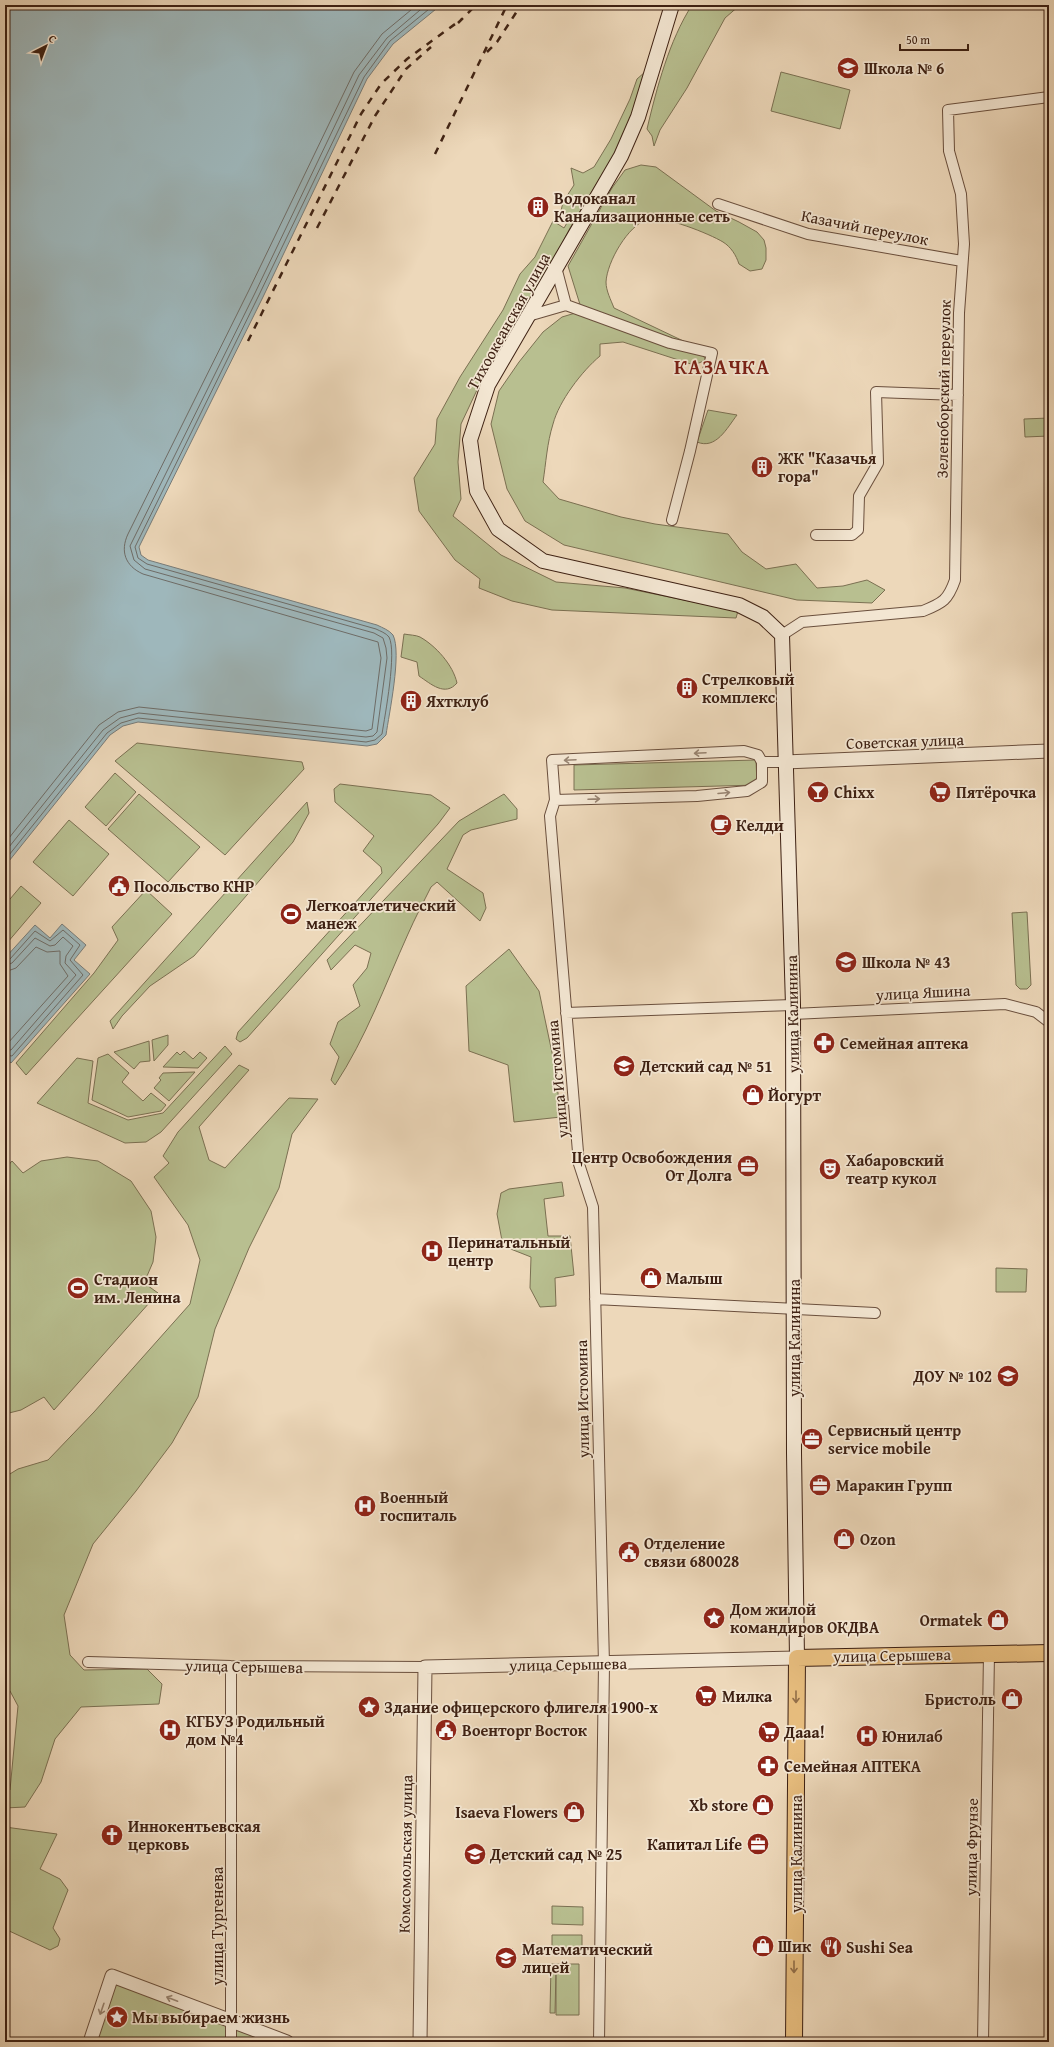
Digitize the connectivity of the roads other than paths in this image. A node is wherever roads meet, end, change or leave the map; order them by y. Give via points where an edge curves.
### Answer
1 (672, 5) edge
2 (1049, 97) edge
3 (718, 204) dead end
4 (962, 261) junction
5 (556, 267) junction
6 (566, 305) junction
7 (528, 316) junction
8 (958, 395) junction
9 (672, 520) dead end
10 (816, 535) dead end
11 (782, 635) junction
12 (1049, 751) edge
13 (762, 762) junction
14 (785, 762) junction
15 (556, 800) junction
16 (793, 1009) junction
17 (566, 1013) junction
18 (1049, 1022) edge
19 (595, 1299) junction
20 (795, 1308) junction
21 (875, 1313) dead end
22 (989, 1653) junction
23 (1049, 1653) edge
24 (796, 1658) junction
25 (88, 1662) dead end
26 (604, 1664) junction
27 (231, 1666) junction
28 (425, 1667) junction
29 (231, 2022) junction
30 (90, 2042) edge
31 (231, 2042) edge
32 (287, 2042) edge
33 (420, 2042) edge
34 (599, 2042) edge
35 (794, 2042) edge
36 (983, 2042) edge

1 - 5 main road, Тихоокеанская улица via 638,117 627,143
2 - 4 street, Зеленоборский переулок via 948,110 949,151 961,194
3 - 4 street, Казачий переулок via 808,234
4 - 8 street, Зеленоборский переулок
5 - 6 street
5 - 7 main road, Тихоокеанская улица
6 - 7 street
6 - 9 street via 670,343 712,354
7 - 11 main road, Тихоокеанская улица via 488,385 470,440 477,491 498,529 543,561 739,606 762,617
8 - 10 street via 876,392 878,463 859,496 858,530 852,535
8 - 11 street, Зеленоборский переулок via 955,580 950,594 941,604 923,611 802,622
11 - 14 main road, улица Калинина
12 - 14 street, Советская улица
13 - 14 street, Советская улица
15 -> 13 street via 697,796 747,791 762,782
13 -> 15 street, улица Истомина via 758,755 744,751 552,760
14 - 16 main road, улица Калинина
15 - 17 street, улица Истомина via 550,816
16 - 17 street, улица Яшина
16 - 18 street, улица Яшина via 1005,1004 1036,1012
16 - 20 main road, улица Калинина
17 - 19 street, улица Истомина via 579,1164 593,1207
19 - 20 street
19 - 26 street, улица Истомина
20 - 21 street
20 - 24 main road, улица Калинина
22 - 23 main road, улица Серышева
22 - 24 main road, улица Серышева
22 - 36 street, улица Фрунзе
24 - 26 street, улица Серышева
24 -> 35 main road, улица Калинина
25 - 27 street, улица Серышева
26 - 28 street, улица Серышева
26 - 34 street, улица Истомина
27 - 28 street, улица Серышева
27 - 29 street, улица Тургенева
28 - 33 street, Комсомольская улица
29 -> 30 street via 112,1976
29 - 31 street, улица Тургенева
29 - 32 street

